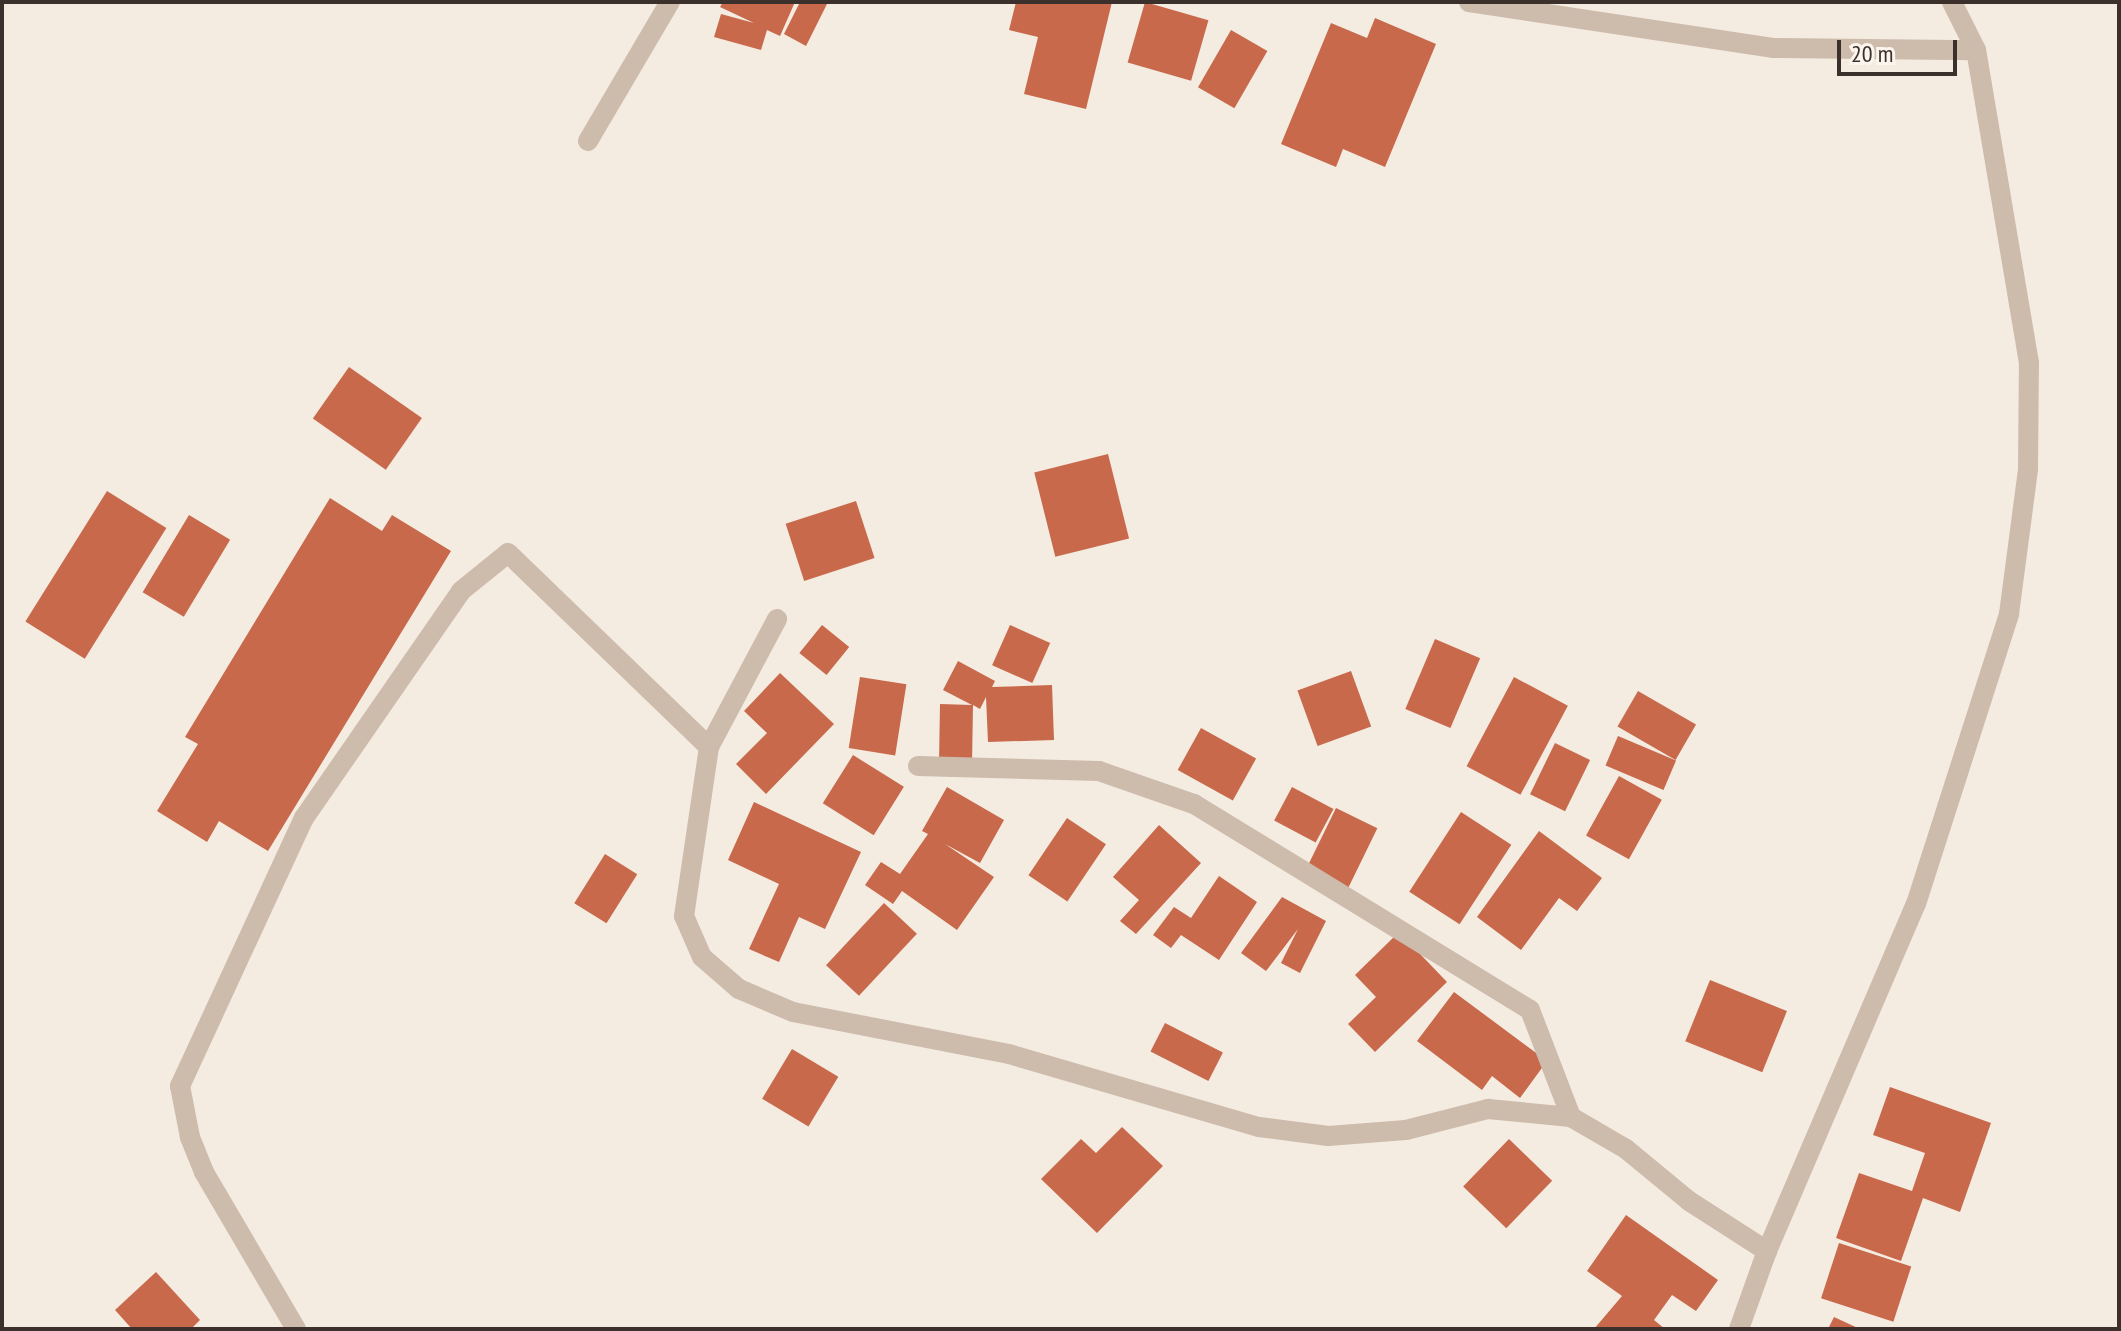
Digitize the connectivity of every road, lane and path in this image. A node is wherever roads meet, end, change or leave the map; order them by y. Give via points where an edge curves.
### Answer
1 (670, 2) edge
2 (1469, 2) edge
3 (1952, 2) edge
4 (1976, 50) junction
5 (588, 141) dead end
6 (777, 619) dead end
7 (709, 747) junction
8 (918, 766) dead end
9 (1571, 1117) junction
10 (1767, 1251) junction
11 (296, 1329) edge
12 (1739, 1329) edge

1 - 5 street
2 - 4 street via 1773,48
3 - 4 street
4 - 10 street via 2029,363 2028,469 2009,614 1916,904
6 - 7 street
7 - 9 street via 684,916 702,957 739,989 793,1012 1009,1054 1259,1127 1328,1136 1406,1130 1488,1109
7 - 11 street via 508,553 461,591 304,818 180,1086 190,1137 204,1172
8 - 9 street via 1099,771 1194,804 1530,1010
9 - 10 street via 1626,1149 1689,1201
10 - 12 street

